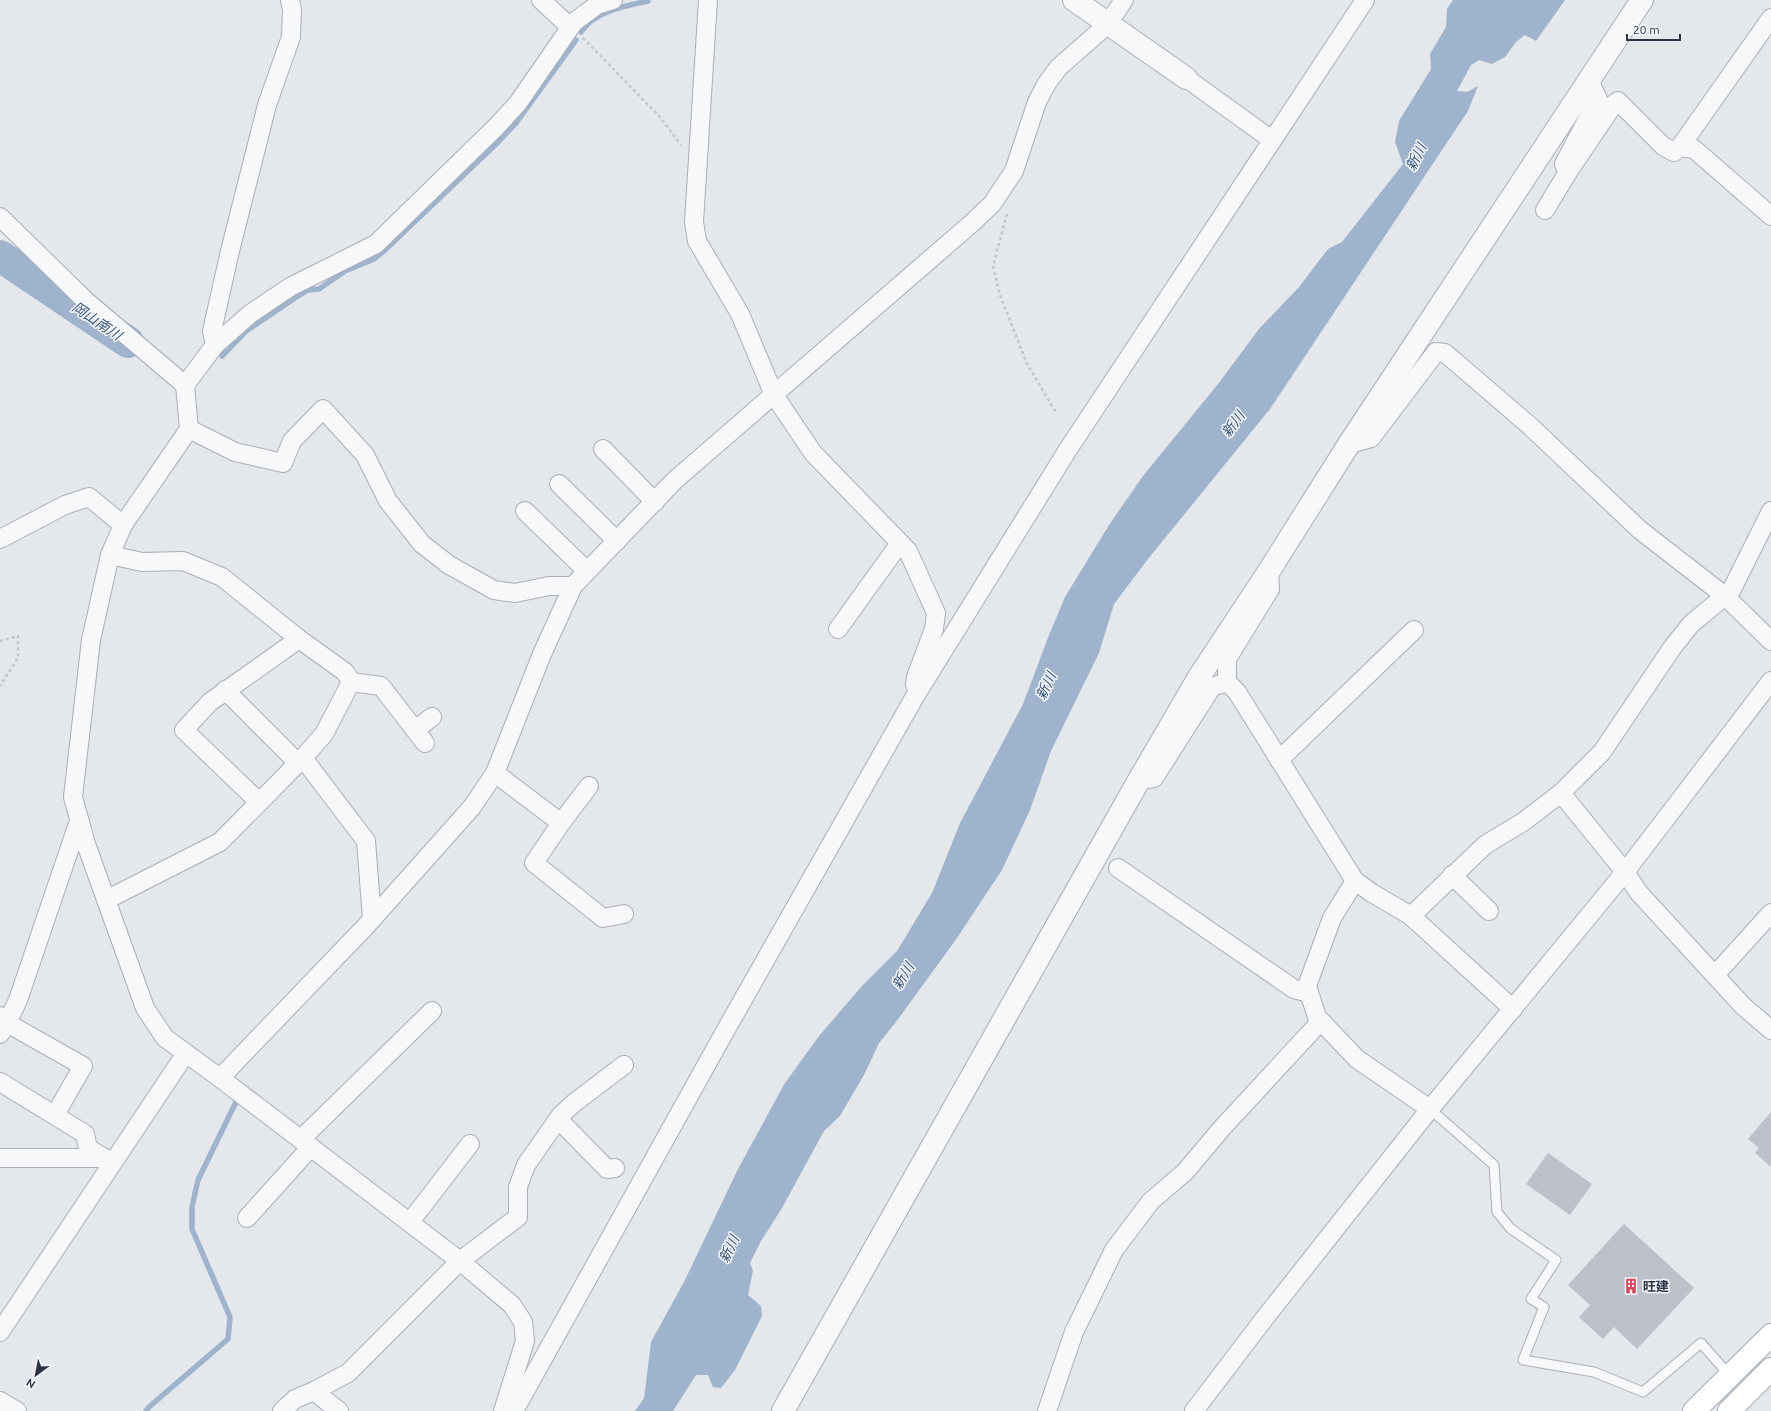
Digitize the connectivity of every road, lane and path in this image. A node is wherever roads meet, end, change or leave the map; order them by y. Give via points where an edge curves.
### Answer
1 (290, 0) edge
2 (540, 0) edge
3 (613, 0) edge
4 (708, 0) edge
5 (1074, 0) edge
6 (1124, 0) edge
7 (1365, 0) edge
8 (1642, 0) edge
9 (1771, 18) edge
10 (1107, 24) junction
11 (570, 27) junction
12 (1186, 78) joint
13 (1589, 80) junction
14 (1272, 140) junction
15 (1680, 147) junction
16 (698, 148) junction
17 (1568, 172) junction
18 (1009, 208) dead end
19 (1545, 210) dead end
20 (1771, 216) edge
21 (0, 217) edge
22 (215, 344) junction
23 (185, 385) junction
24 (774, 395) junction
25 (1057, 414) dead end
26 (189, 429) junction
27 (1349, 444) junction
28 (603, 449) dead end
29 (560, 484) dead end
30 (655, 502) junction
31 (525, 511) dead end
32 (1771, 511) edge
33 (123, 525) junction
34 (0, 539) edge
35 (617, 541) junction
36 (900, 543) junction
37 (110, 555) junction
38 (587, 571) junction
39 (1269, 571) junction
40 (573, 586) junction
41 (1725, 596) junction
42 (838, 629) dead end
43 (1414, 630) dead end
44 (299, 639) junction
45 (0, 641) edge
46 (1771, 641) edge
47 (1771, 681) edge
48 (351, 682) junction
49 (1227, 682) junction
50 (0, 686) edge
51 (225, 690) junction
52 (914, 698) junction
53 (432, 717) dead end
54 (300, 760) junction
55 (1279, 760) junction
56 (495, 773) junction
57 (1138, 780) junction
58 (589, 786) dead end
59 (1561, 793) junction
60 (259, 802) junction
61 (79, 821) junction
62 (561, 823) junction
63 (1118, 868) dead end
64 (1625, 872) junction
65 (1452, 875) junction
66 (1356, 881) junction
67 (106, 900) junction
68 (1488, 911) dead end
69 (1771, 912) edge
70 (624, 914) dead end
71 (1411, 916) junction
72 (372, 919) junction
73 (1715, 975) junction
74 (1309, 993) junction
75 (1513, 1009) junction
76 (432, 1011) dead end
77 (1321, 1021) junction
78 (2, 1024) edge
79 (1771, 1030) edge
80 (186, 1053) junction
81 (624, 1065) dead end
82 (220, 1078) junction
83 (0, 1082) edge
84 (1430, 1109) junction
85 (55, 1115) junction
86 (558, 1119) junction
87 (306, 1143) junction
88 (470, 1144) dead end
89 (0, 1158) edge
90 (110, 1158) junction
91 (615, 1168) dead end
92 (247, 1218) dead end
93 (410, 1222) junction
94 (460, 1261) junction
95 (0, 1332) edge
96 (1771, 1335) edge
97 (1771, 1369) edge
98 (1730, 1376) junction
99 (314, 1391) junction
100 (0, 1401) edge
101 (17, 1411) edge
102 (282, 1411) edge
103 (339, 1411) edge
104 (503, 1411) edge
105 (514, 1411) edge
106 (783, 1411) edge
107 (1047, 1411) edge
108 (1194, 1411) edge
109 (1694, 1411) edge
110 (1728, 1411) edge

1 - 22 street via 291,37 267,105 230,251 212,331
2 - 11 street
3 - 11 street via 597,5
4 - 16 street
5 - 10 street
6 - 10 street
7 - 14 street
8 - 13 street
9 - 15 street
10 - 12 street
10 - 24 street via 1058,67 1047,82 1037,102 1014,171 992,204
11 - 16 path via 660,117 683,148
11 - 22 street via 518,103 376,244 290,287 250,314
12 - 14 street
13 - 17 street via 1598,99 1564,164
13 - 27 street
14 - 52 street via 1067,451
15 - 17 street via 1674,152 1663,146 1618,101
15 - 20 street via 1694,149
16 - 24 street via 694,222 697,241 740,314
17 - 19 street
18 - 25 path via 993,266 1000,295 1027,364
21 - 23 street via 86,301
22 - 23 street
23 - 26 street
24 - 30 street via 675,480
24 - 36 street via 813,453
26 - 33 street
26 - 40 street via 235,452 283,463 292,441 323,409 365,455 388,501 422,544 449,565 494,590 515,593 549,586
27 - 39 street
27 - 41 street via 1371,438 1436,352 1445,353 1530,426 1640,530
28 - 30 street
29 - 35 street
30 - 35 street
31 - 38 street
32 - 41 street via 1731,591
33 - 34 street via 89,497 65,505
33 - 37 street
35 - 38 street
36 - 42 street
36 - 52 street via 908,551 936,613 934,629 916,677
37 - 44 street via 142,562 183,561 222,577
37 - 61 street via 91,640 73,796
38 - 40 street
39 - 49 street via 1270,590 1227,659
39 - 57 street via 1199,677
40 - 56 street via 542,654
41 - 46 street
41 - 59 street via 1691,624 1602,752
43 - 55 street
44 - 48 street via 345,672
44 - 51 street
45 - 50 path via 18,636 18,658
47 - 64 street
48 - 53 street via 381,686 420,736
48 - 54 street via 324,734
49 - 55 street
49 - 57 street via 1212,687 1154,778
51 - 54 street
51 - 60 street via 184,730
52 - 105 street
54 - 60 street
54 - 72 street via 366,841
55 - 66 street
56 - 62 street
56 - 72 street via 472,807
57 - 106 street
58 - 62 street
59 - 64 street
59 - 65 street via 1523,822 1486,845
60 - 67 street via 220,842
61 - 67 street
61 - 78 street via 18,1000
62 - 70 street via 534,863 603,918
63 - 74 street via 1294,990
64 - 73 street via 1639,893
64 - 75 street
65 - 68 street
65 - 71 street
66 - 71 street
66 - 74 street via 1332,918 1307,986
67 - 80 street via 145,1008 165,1038
69 - 73 street
71 - 75 street
72 - 82 street
73 - 79 street via 1743,1006
74 - 77 street via 1317,1017
75 - 84 street
76 - 87 street
77 - 84 street via 1357,1059
77 - 107 street via 1185,1172 1151,1201 1114,1250 1074,1332
78 - 85 street via 84,1066
80 - 82 street
80 - 90 street
81 - 86 street via 574,1103
82 - 87 street
83 - 85 street
84 - 98 lane via 1494,1165 1497,1212 1511,1229 1556,1260 1531,1299 1544,1307 1523,1360 1594,1372 1643,1392 1700,1343
84 - 108 street
85 - 90 street via 85,1134 88,1148
86 - 91 street via 606,1169
86 - 94 street via 526,1165 518,1187 518,1216
87 - 92 street
87 - 93 street
88 - 93 street
89 - 90 street
90 - 95 street
93 - 94 street
94 - 99 street via 348,1373
94 - 104 street via 512,1305 523,1322 525,1341
96 - 98 main road
97 - 110 main road
98 - 109 main road
99 - 102 street via 295,1400
99 - 103 street
100 - 101 street

